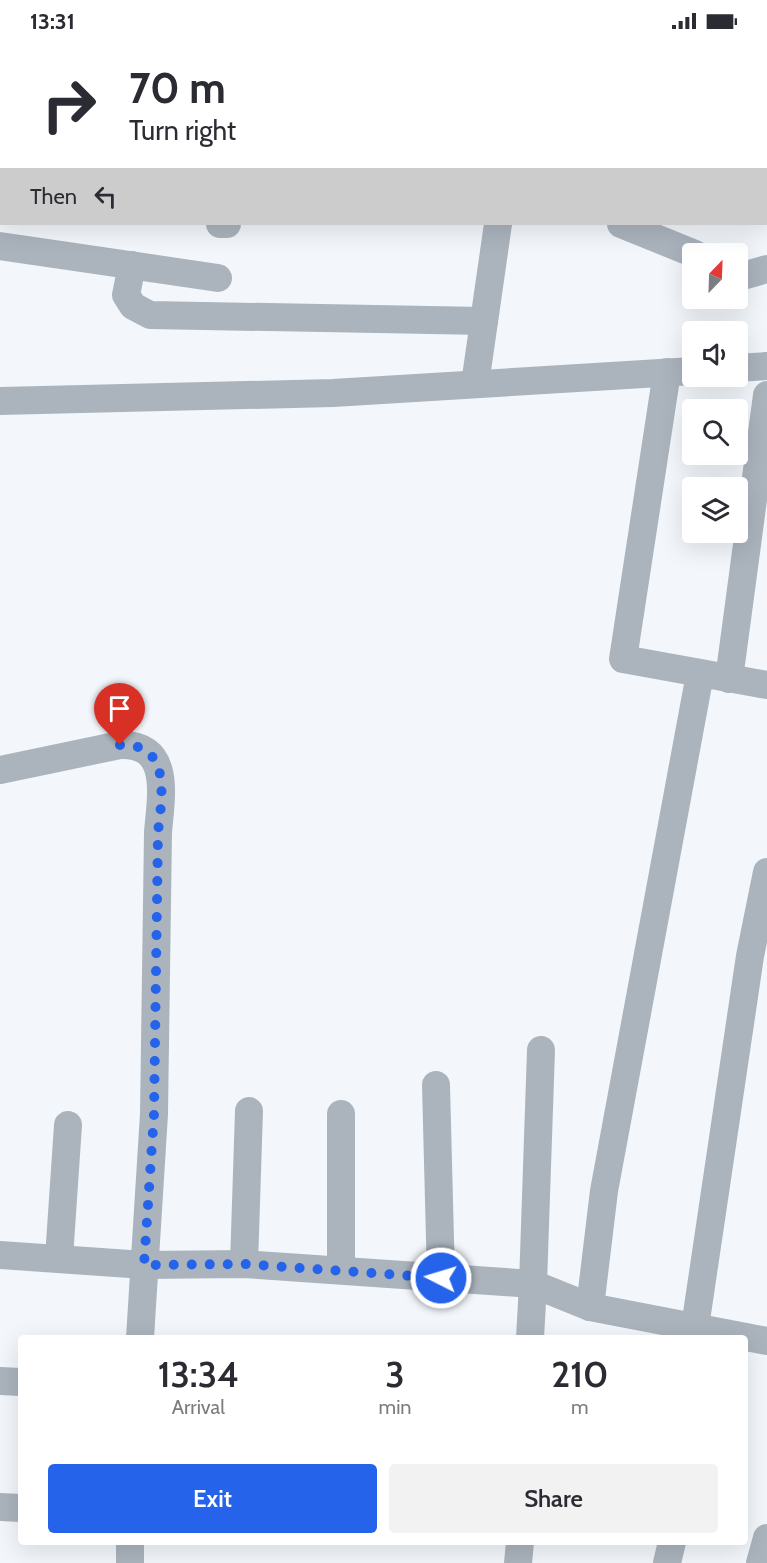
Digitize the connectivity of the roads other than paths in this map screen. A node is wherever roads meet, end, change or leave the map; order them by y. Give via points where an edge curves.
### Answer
1 (498, 225) edge
2 (623, 225) edge
3 (0, 246) edge
4 (682, 249) edge
5 (132, 265) junction
6 (767, 269) edge
7 (748, 274) edge
8 (218, 278) dead end
9 (484, 321) junction
10 (767, 366) edge
11 (748, 367) edge
12 (680, 372) edge
13 (475, 384) junction
14 (767, 395) edge
15 (0, 401) edge
16 (700, 674) junction
17 (729, 679) junction
18 (767, 685) edge
19 (0, 770) edge
20 (767, 872) edge
21 (542, 1050) dead end
22 (436, 1085) dead end
23 (249, 1111) dead end
24 (341, 1114) dead end
25 (68, 1125) dead end
26 (0, 1255) edge
27 (59, 1258) junction
28 (244, 1264) junction
29 (144, 1265) junction
30 (341, 1270) junction
31 (441, 1278) junction
32 (533, 1284) junction
33 (590, 1307) junction
34 (695, 1327) junction
35 (140, 1335) edge
36 (530, 1335) edge
37 (721, 1335) edge
38 (748, 1339) edge
39 (767, 1341) edge
40 (0, 1381) edge
41 (18, 1382) edge
42 (0, 1507) edge
43 (18, 1508) edge
44 (767, 1538) edge
45 (130, 1545) edge
46 (520, 1545) edge
47 (671, 1545) edge
48 (130, 1563) edge
49 (518, 1563) edge
50 (667, 1563) edge
51 (760, 1563) edge

1 - 9 street
2 - 4 street
3 - 5 street
5 - 8 street
5 - 9 street via 126,295 132,306 150,315
6 - 7 street
9 - 13 street
10 - 11 street
12 - 13 street
12 - 16 street via 623,659
13 - 15 street via 333,393
14 - 17 street
16 - 17 street
16 - 33 street via 604,1191
17 - 18 street
19 - 29 street via 132,744 152,755 159,769 162,791 154,1114
20 - 34 street via 750,956
21 - 32 street
22 - 31 street
23 - 28 street
24 - 30 street
25 - 27 street
26 - 27 street
27 - 29 street
28 - 29 street
28 - 30 street
29 - 35 street
30 - 31 street
31 - 32 street
32 - 33 street
32 - 36 street
33 - 34 street
34 - 37 street
38 - 39 street
40 - 41 street
42 - 43 street
44 - 51 street
45 - 48 street
46 - 49 street
47 - 50 street

